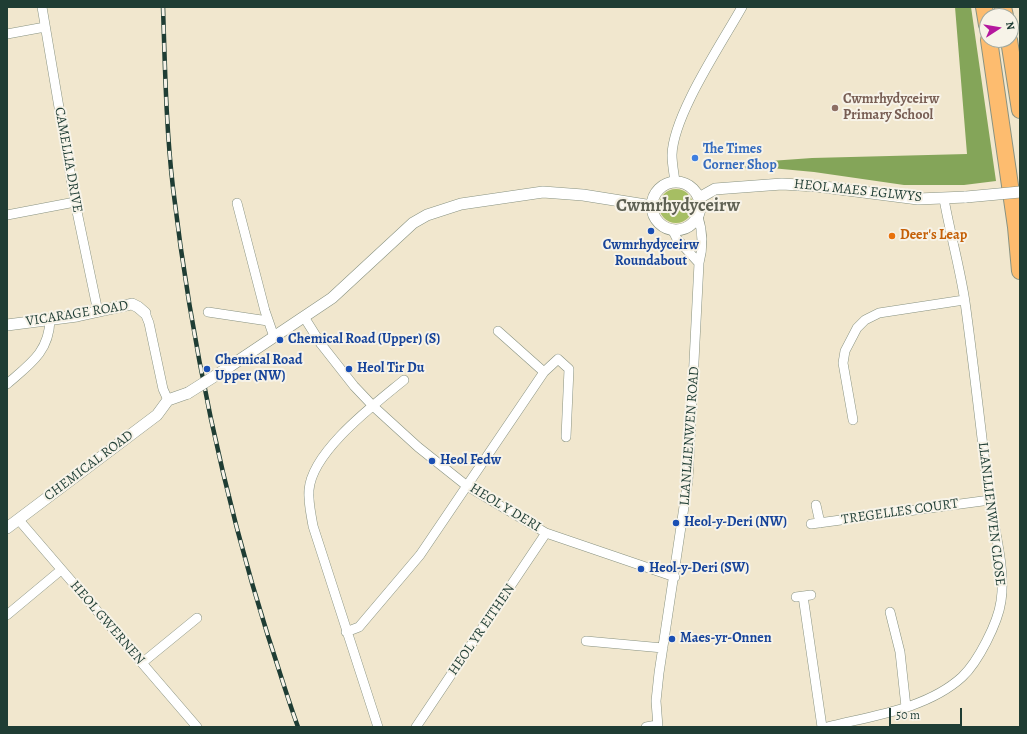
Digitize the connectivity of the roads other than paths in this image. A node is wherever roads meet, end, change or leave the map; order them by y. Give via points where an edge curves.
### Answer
1 (42, 7) edge
2 (742, 7) edge
3 (45, 27) junction
4 (7, 34) edge
5 (990, 48) edge
6 (1010, 48) edge
7 (1020, 110) edge
8 (675, 182) junction
9 (1020, 192) edge
10 (699, 198) junction
11 (944, 198) junction
12 (75, 202) junction
13 (237, 203) dead end
14 (652, 206) junction
15 (7, 215) edge
16 (698, 217) junction
17 (672, 230) junction
18 (699, 263) junction
19 (1020, 271) edge
20 (964, 300) junction
21 (98, 312) junction
22 (208, 312) dead end
23 (145, 313) joint
24 (304, 317) junction
25 (50, 320) junction
26 (268, 321) junction
27 (7, 325) edge
28 (498, 331) dead end
29 (274, 337) junction
30 (544, 372) junction
31 (404, 380) dead end
32 (7, 384) edge
33 (168, 400) junction
34 (373, 406) junction
35 (854, 420) dead end
36 (566, 437) dead end
37 (467, 486) junction
38 (990, 500) junction
39 (816, 505) dead end
40 (18, 519) junction
41 (7, 528) edge
42 (546, 533) junction
43 (61, 570) junction
44 (675, 577) junction
45 (803, 596) dead end
46 (890, 612) dead end
47 (7, 615) edge
48 (197, 618) dead end
49 (346, 632) junction
50 (586, 641) dead end
51 (663, 648) junction
52 (142, 664) junction
53 (906, 707) junction
54 (855, 724) edge
55 (657, 726) edge
56 (196, 727) edge
57 (378, 727) edge
58 (416, 727) edge
59 (646, 727) edge
60 (822, 727) edge
61 (828, 727) edge

1 - 3 street, CAMELLIA DRIVE
2 - 8 street via 690,98 680,122 672,154
3 - 4 street
3 - 12 street, CAMELLIA DRIVE
5 - 19 highway
6 - 7 highway
8 - 10 street via 689,186
8 - 14 street via 666,184 659,190
9 - 11 street, HEOL MAES EGLWYS, bridge
10 - 11 street, HEOL MAES EGLWYS via 715,189 782,184 918,199
10 - 16 street
11 - 20 street, LLANLLIENWEN CLOSE
12 - 15 street
12 - 21 street, CAMELLIA DRIVE
13 - 26 street
14 - 17 street via 654,217 662,226
14 - 24 street via 583,195 543,192 461,204 444,209 412,223 332,298
16 - 17 street via 683,229
16 - 18 street, LLANLLIENWEN ROAD via 702,252
17 - 18 street
18 - 44 street, LLANLLIENWEN ROAD via 688,480
20 - 35 street via 879,313 865,320 857,328 845,351 843,363
20 - 38 street, LLANLLIENWEN CLOSE
21 - 23 street, VICARAGE ROAD via 132,304
21 - 25 street, VICARAGE ROAD
22 - 26 street
23 - 33 street via 163,389
24 - 29 street
24 - 34 street, HEOL Y DERI via 321,344
25 - 27 street, VICARAGE ROAD
25 - 32 street via 50,335 37,357
26 - 29 street
28 - 30 street
29 - 33 street, bridge via 188,393
30 - 36 street via 558,359 570,369
30 - 37 street
31 - 34 street
33 - 40 street, CHEMICAL ROAD via 157,415
34 - 37 street, HEOL Y DERI via 418,447
34 - 49 street via 324,454 309,489 309,508 313,526
37 - 42 street, HEOL Y DERI
37 - 49 street via 420,555 359,627
38 - 39 street, TREGELLES COURT via 816,523
38 - 53 street, LLANLLIENWEN CLOSE via 1001,567 1001,601 992,631 962,677 926,699
40 - 41 street, CHEMICAL ROAD
40 - 43 street, HEOL GWERNEN
42 - 44 street, HEOL Y DERI
42 - 58 street, HEOL YR EITHEN
43 - 47 street
43 - 52 street, HEOL GWERNEN
44 - 51 street, LLANLLIENWEN ROAD
45 - 60 street
46 - 53 street via 902,651
48 - 52 street
49 - 57 street
50 - 51 street
51 - 55 street, LLANLLIENWEN ROAD via 656,701
52 - 56 street, HEOL GWERNEN
53 - 54 street, LLANLLIENWEN CLOSE
54 - 61 street, LLANLLIENWEN CLOSE
55 - 59 street

